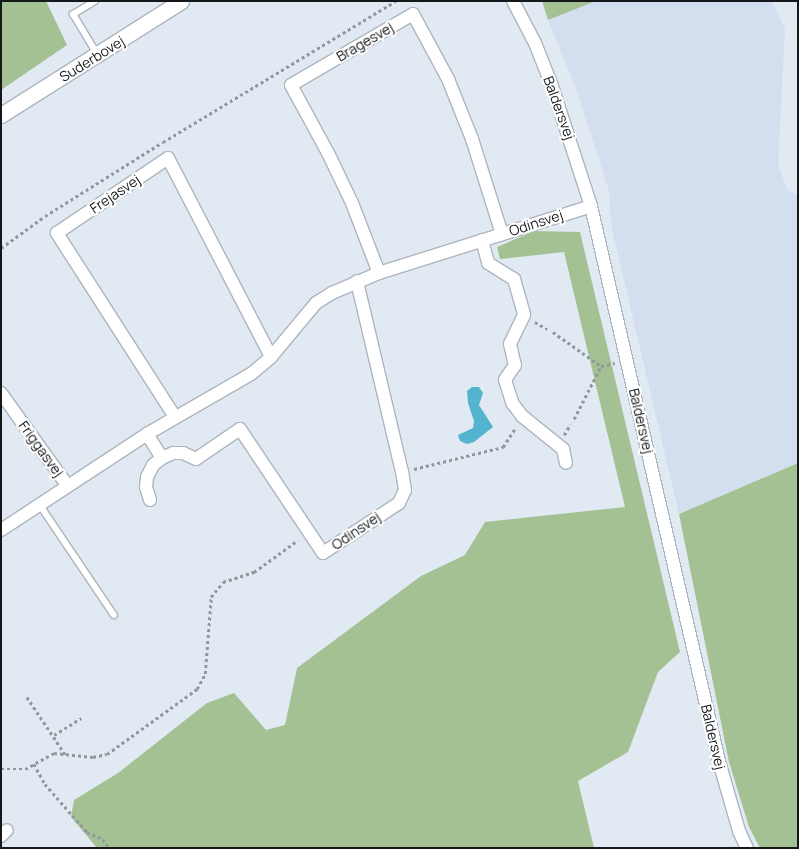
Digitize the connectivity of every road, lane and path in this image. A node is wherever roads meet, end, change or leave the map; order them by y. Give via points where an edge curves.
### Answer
1 (95, 1) edge
2 (182, 1) edge
3 (396, 1) edge
4 (513, 1) edge
5 (98, 55) junction
6 (1, 115) edge
7 (591, 206) junction
8 (502, 234) junction
9 (482, 240) junction
10 (1, 248) edge
11 (379, 273) junction
12 (357, 281) junction
13 (553, 332) dead end
14 (271, 357) junction
15 (627, 360) junction
16 (601, 366) junction
17 (1, 394) edge
18 (522, 416) junction
19 (175, 417) junction
20 (574, 419) dead end
21 (147, 434) junction
22 (162, 458) junction
23 (566, 463) dead end
24 (402, 472) junction
25 (67, 485) junction
26 (150, 500) dead end
27 (39, 504) junction
28 (1, 530) edge
29 (308, 532) junction
30 (114, 615) dead end
31 (27, 698) dead end
32 (81, 718) dead end
33 (54, 735) junction
34 (65, 754) junction
35 (34, 764) junction
36 (1, 768) edge
37 (108, 848) edge
38 (747, 848) edge

1 - 5 lane via 73,14
2 - 5 street, Suderbovej
3 - 10 path via 163,142 45,216
4 - 7 street, Baldersvej via 535,43 552,86
5 - 6 street, Suderbovej
7 - 8 street, Odinsvej
7 - 15 street, Baldersvej
8 - 9 street, Odinsvej
8 - 11 street, Bragesvej via 472,139 448,79 413,14 291,85 348,196
9 - 11 street, Odinsvej
9 - 18 street via 488,263 514,279 524,315 510,344 515,366 505,380 513,404
11 - 12 street, Odinsvej
12 - 14 street, Odinsvej via 316,304
12 - 24 street, Odinsvej
13 - 16 path
14 - 19 street, Odinsvej via 251,374
14 - 19 street, Frejasvej via 168,158 57,233
15 - 16 path
15 - 38 street, Baldersvej via 720,765 738,831
16 - 20 path
17 - 25 street, Friggasvej
18 - 23 street via 563,449
18 - 24 path via 503,447
19 - 21 street, Odinsvej
21 - 22 street
21 - 25 street, Odinsvej
22 - 26 street via 153,465 147,477 146,487
22 - 29 street, Odinsvej via 173,453 184,453 196,459 240,429
24 - 29 street, Odinsvej via 405,490 399,503 323,553
25 - 27 street, Odinsvej
27 - 28 street, Odinsvej
27 - 30 lane
29 - 34 path via 254,572 224,582 211,597 205,674 197,689 107,754 93,757
31 - 33 path
32 - 33 path
33 - 34 path
34 - 35 path via 54,753
35 - 36 path via 25,769
35 - 37 path via 45,784 87,832 103,839

